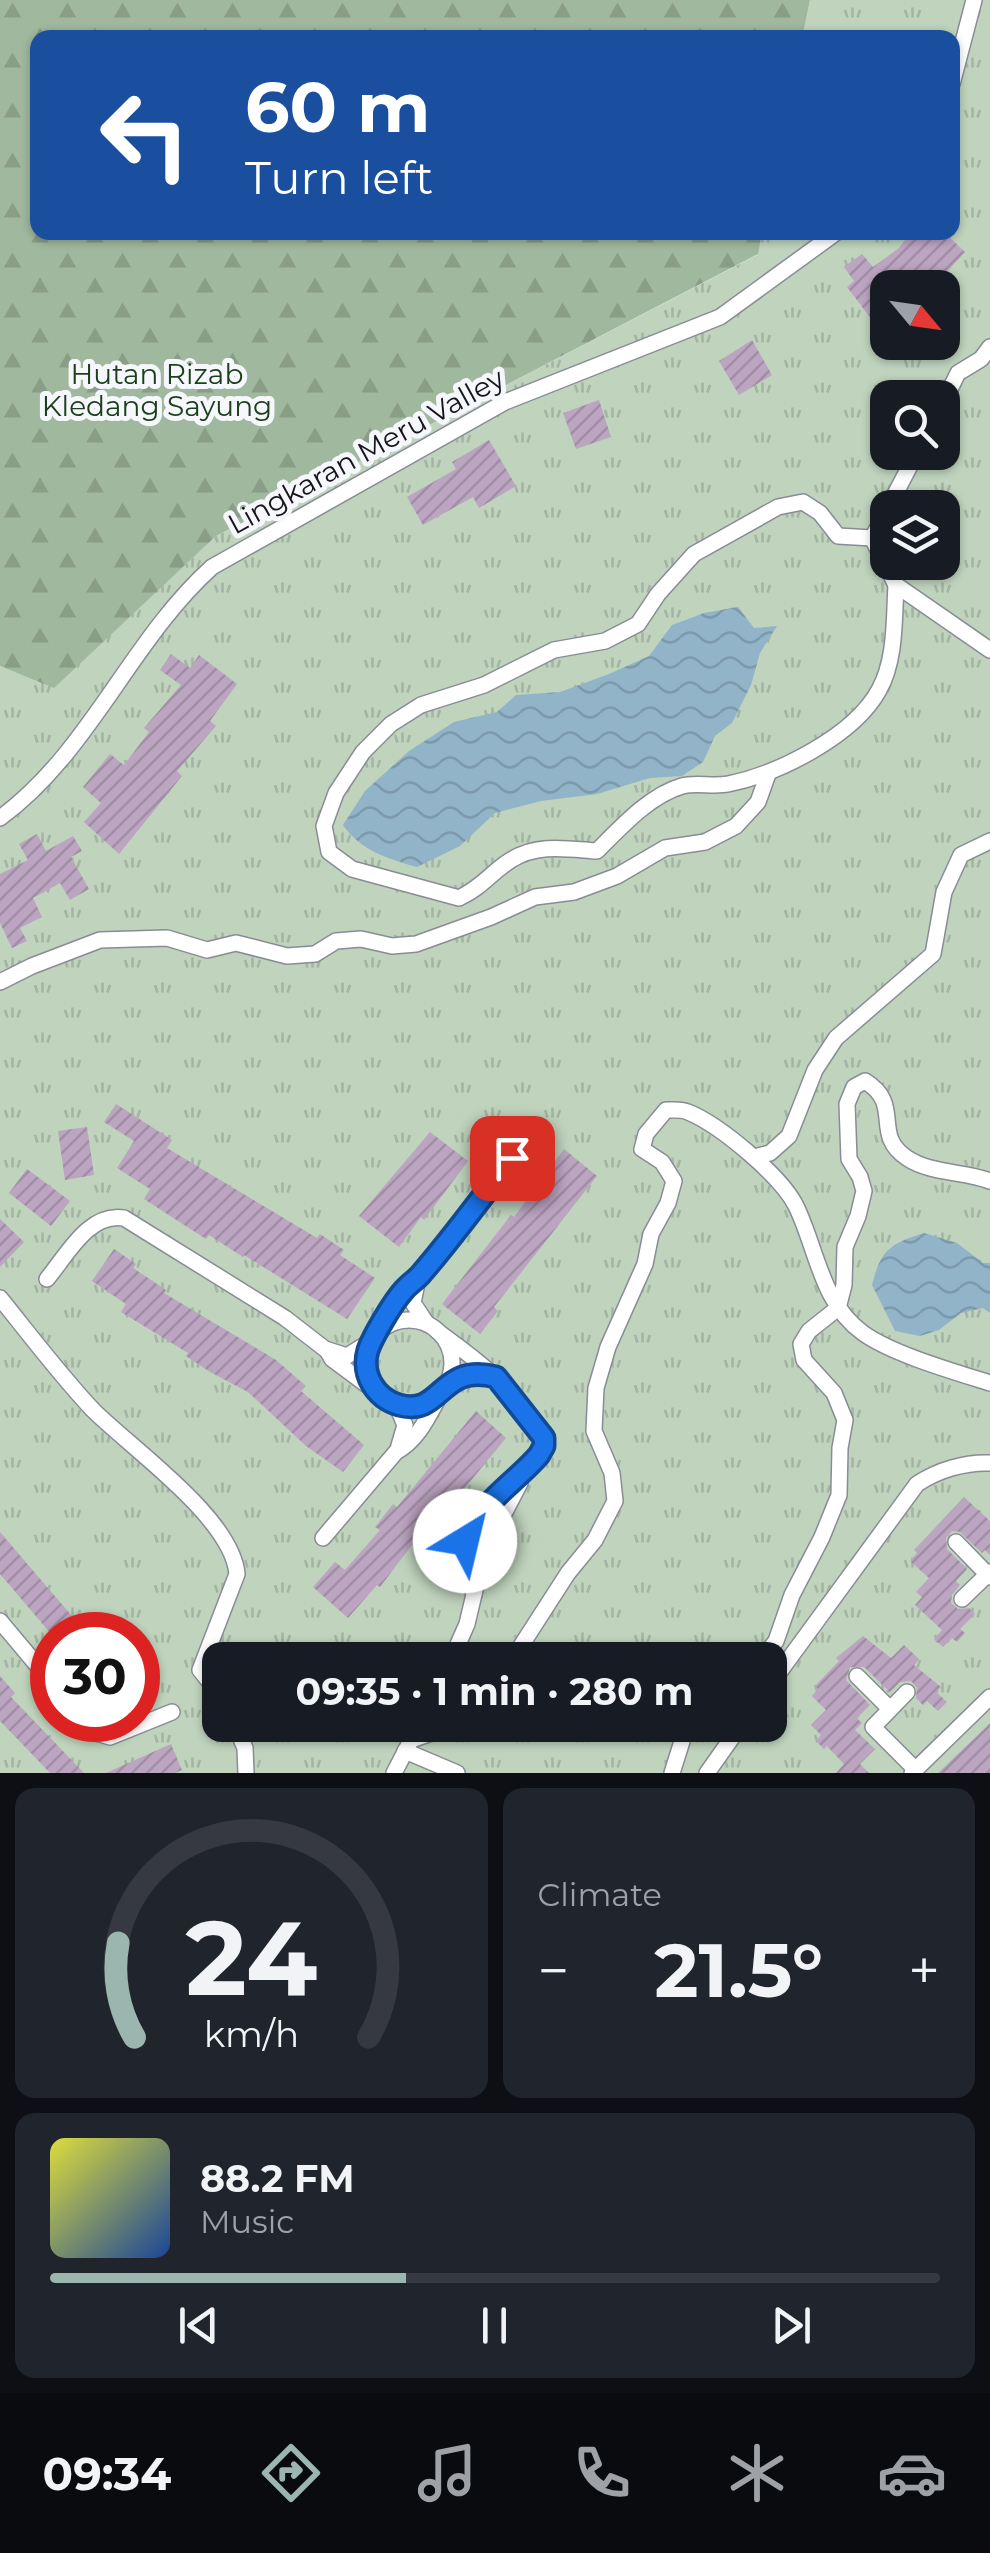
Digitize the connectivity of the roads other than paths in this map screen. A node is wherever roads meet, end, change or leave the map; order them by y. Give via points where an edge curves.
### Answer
1 (974, 0) edge
2 (960, 53) edge
3 (826, 240) edge
4 (990, 347) edge
5 (954, 380) edge
6 (870, 538) edge
7 (893, 580) edge
8 (896, 585) junction
9 (990, 650) edge
10 (768, 774) junction
11 (0, 818) edge
12 (990, 841) edge
13 (0, 982) edge
14 (754, 1157) junction
15 (512, 1158) dead end
16 (990, 1181) edge
17 (47, 1278) dead end
18 (418, 1278) junction
19 (0, 1298) edge
20 (838, 1308) junction
21 (432, 1327) junction
22 (376, 1337) junction
23 (326, 1349) junction
24 (496, 1377) junction
25 (990, 1384) edge
26 (444, 1388) junction
27 (378, 1394) junction
28 (396, 1404) junction
29 (396, 1452) junction
30 (990, 1463) edge
31 (323, 1538) dead end
32 (956, 1542) dead end
33 (989, 1574) edge
34 (962, 1599) dead end
35 (0, 1621) edge
36 (211, 1642) edge
37 (459, 1642) edge
38 (523, 1642) edge
39 (775, 1642) edge
40 (30, 1656) edge
41 (787, 1661) edge
42 (858, 1676) dead end
43 (907, 1692) dead end
44 (990, 1698) edge
45 (890, 1709) junction
46 (172, 1712) dead end
47 (160, 1717) edge
48 (242, 1742) edge
49 (410, 1742) edge
50 (417, 1742) edge
51 (682, 1742) edge
52 (729, 1742) edge
53 (914, 1771) edge
54 (246, 1773) edge
55 (394, 1773) edge
56 (457, 1773) edge
57 (672, 1773) edge
58 (706, 1773) edge

1 - 2 street
3 - 11 street, Lingkaran Meru Valley via 720,318 504,402 212,566 176,602 64,758
4 - 5 street
6 - 10 street via 838,536 802,502 778,507 694,554 638,624 605,641 554,650 391,724 336,792 324,826 329,852 352,869 459,898 511,860 540,848 597,851 682,786
7 - 8 street
8 - 9 street
8 - 10 street via 893,642 880,689 849,727
10 - 13 street via 758,802 736,826 705,842 665,848 617,876 535,897 416,944 336,941 315,954 286,956 236,944 206,950 167,938 100,940
12 - 14 street via 962,855 944,892 933,954 836,1038 789,1136
14 - 20 street via 795,1203
14 - 38 street via 685,1110 666,1110 646,1134 642,1149 674,1181 596,1388 594,1431 612,1473 615,1502
15 - 18 street
16 - 20 street via 906,1158 891,1142 879,1090 865,1081 854,1087 847,1104 848,1159 864,1191 846,1247
17 - 23 street via 90,1227 108,1217 124,1218
18 - 21 street via 413,1303
18 - 22 street via 398,1297
19 - 36 street via 93,1410 205,1514 236,1558 237,1574
20 - 25 street via 862,1332 894,1348
20 - 39 street via 801,1344 804,1360 834,1393 845,1420 840,1495
21 - 22 street via 396,1322
21 - 24 street
21 - 26 street via 450,1350
22 - 23 street via 347,1356
22 - 27 street via 368,1374
23 - 27 street
24 - 26 street via 466,1374
24 - 37 street via 544,1438 492,1534
26 - 28 street via 420,1405
26 - 29 street via 421,1430
27 - 28 street
28 - 29 street via 405,1425
29 - 31 street
30 - 41 street via 958,1467 917,1484
32 - 33 street
33 - 34 street
35 - 40 street
42 - 45 street
43 - 45 street
44 - 53 street
45 - 53 street via 873,1727
46 - 47 street
48 - 54 street
49 - 55 street
50 - 56 street
51 - 57 street
52 - 58 street

